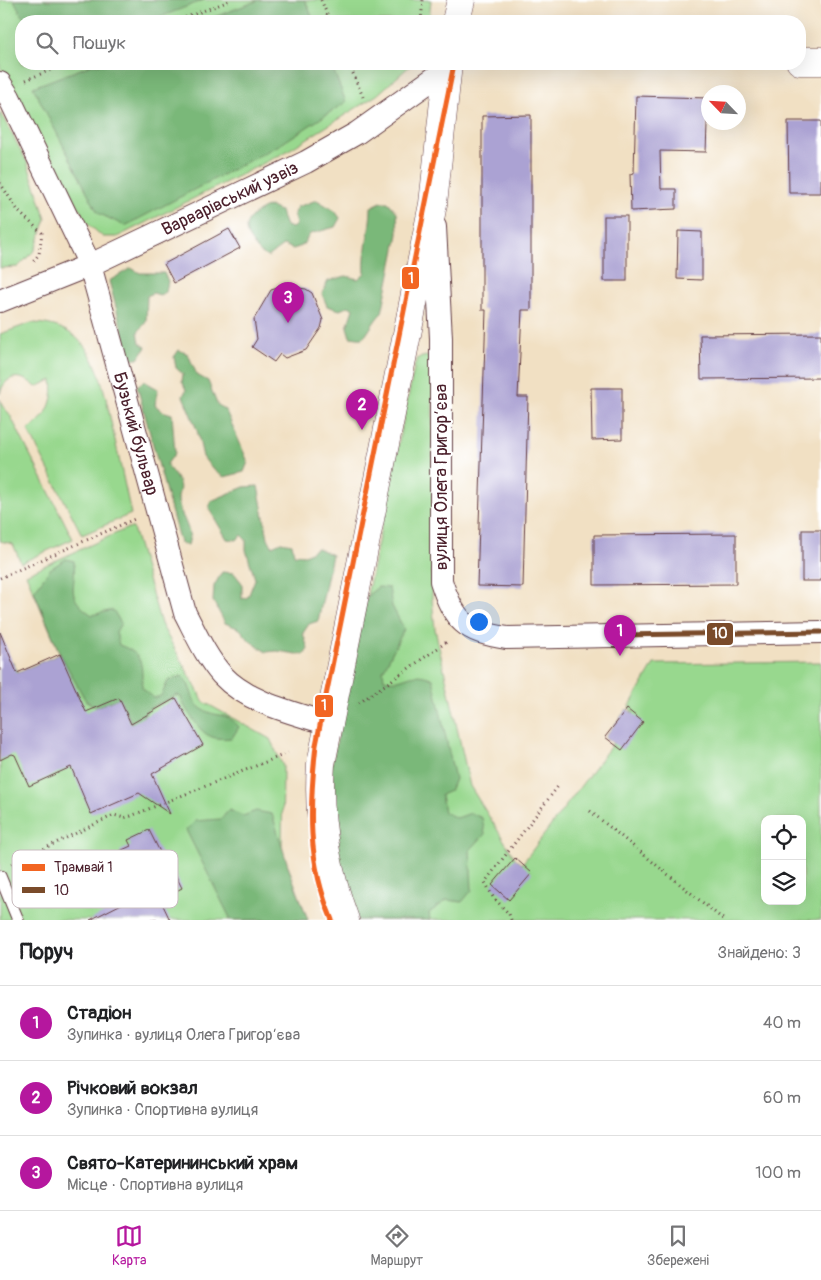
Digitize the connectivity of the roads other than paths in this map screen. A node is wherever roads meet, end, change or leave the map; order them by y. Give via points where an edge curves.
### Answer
1 (462, 0) edge
2 (458, 15) edge
3 (806, 61) edge
4 (821, 61) edge
5 (447, 70) edge
6 (452, 70) edge
7 (10, 83) edge
8 (434, 204) junction
9 (90, 265) junction
10 (0, 301) edge
11 (821, 632) edge
12 (329, 724) junction
13 (0, 876) edge
14 (12, 905) edge
15 (13, 908) edge
16 (18, 920) edge
17 (345, 920) edge

1 - 2 street
3 - 4 street
5 - 9 street, Варварівський узвіз via 357,133 306,162
6 - 8 street
7 - 9 street, Бузький бульвар via 9,97
8 - 11 street, вулиця Олега Григорʼєва via 442,338 441,581 447,600 467,627 507,638
8 - 12 street
9 - 10 street, Варварівський узвіз
9 - 12 street, Бузький бульвар via 185,613 208,657 238,689 261,701
12 - 17 street via 321,764 321,824 333,886
13 - 14 lane
15 - 16 lane

